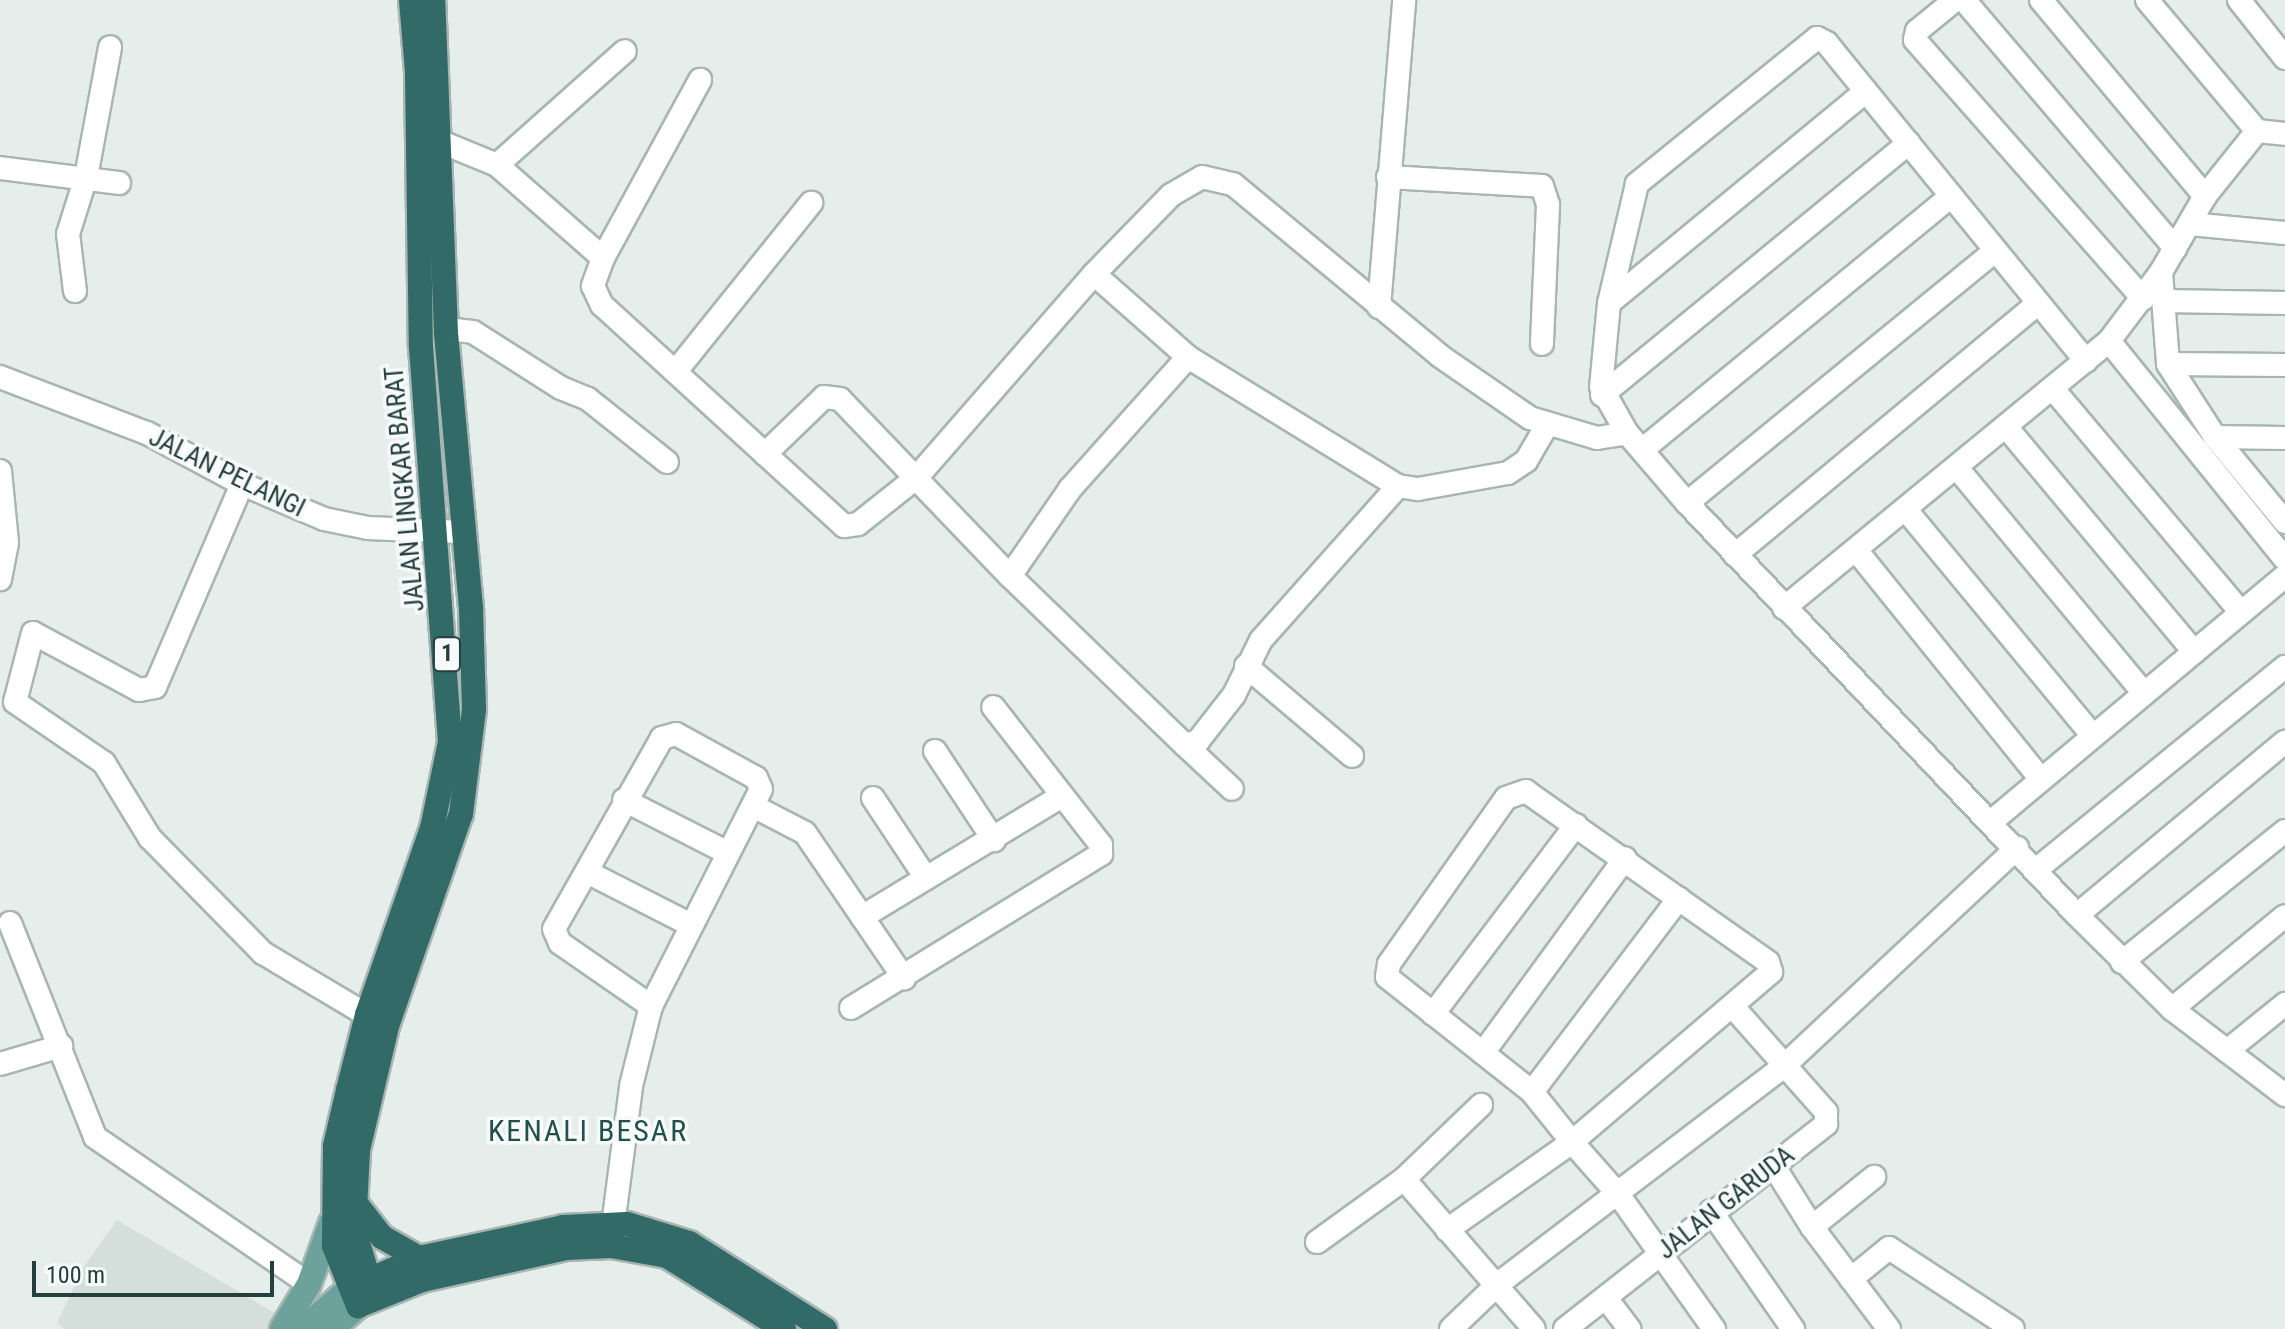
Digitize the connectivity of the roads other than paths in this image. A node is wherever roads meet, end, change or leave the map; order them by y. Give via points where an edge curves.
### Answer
1 (411, 0) edge
2 (433, 0) edge
3 (1404, 0) edge
4 (1955, 0) edge
5 (1964, 0) edge
6 (2041, 0) edge
7 (2147, 0) edge
8 (2239, 0) edge
9 (1930, 9) edge
10 (110, 47) dead end
11 (625, 51) dead end
12 (2285, 58) edge
13 (700, 80) dead end
14 (1866, 91) junction
15 (2257, 131) junction
16 (2285, 134) edge
17 (441, 142) junction
18 (1909, 143) junction
19 (497, 165) junction
20 (0, 168) edge
21 (86, 177) junction
22 (1388, 177) junction
23 (119, 183) dead end
24 (2205, 196) junction
25 (1950, 197) junction
26 (811, 203) dead end
27 (2190, 224) junction
28 (2285, 233) edge
29 (2175, 248) junction
30 (1995, 251) junction
31 (603, 258) junction
32 (1094, 274) junction
33 (75, 291) dead end
34 (2154, 300) junction
35 (1609, 303) junction
36 (2038, 303) junction
37 (2285, 303) edge
38 (1379, 307) junction
39 (446, 329) junction
40 (2109, 341) junction
41 (1542, 344) dead end
42 (1188, 357) junction
43 (2086, 361) junction
44 (2168, 364) junction
45 (2285, 365) edge
46 (676, 371) junction
47 (0, 377) edge
48 (2053, 389) junction
49 (1602, 395) junction
50 (1547, 425) junction
51 (2007, 428) junction
52 (2215, 437) junction
53 (2285, 438) edge
54 (1634, 442) junction
55 (765, 454) junction
56 (667, 462) dead end
57 (1957, 468) junction
58 (0, 471) edge
59 (917, 477) junction
60 (242, 484) junction
61 (1398, 486) junction
62 (1687, 503) junction
63 (2278, 504) edge
64 (1906, 510) junction
65 (2285, 522) edge
66 (449, 532) junction
67 (1856, 550) junction
68 (1735, 555) junction
69 (2285, 559) edge
70 (1010, 576) junction
71 (2285, 576) edge
72 (0, 579) edge
73 (1784, 608) junction
74 (2241, 612) junction
75 (2194, 652) junction
76 (1246, 666) junction
77 (2285, 667) edge
78 (2144, 693) junction
79 (993, 707) dead end
80 (2093, 736) junction
81 (2285, 742) edge
82 (1185, 745) junction
83 (935, 751) dead end
84 (1352, 756) dead end
85 (2041, 779) junction
86 (1232, 789) dead end
87 (1062, 796) junction
88 (873, 798) dead end
89 (624, 800) junction
90 (755, 807) junction
91 (1992, 821) junction
92 (1576, 825) junction
93 (2285, 831) edge
94 (994, 840) junction
95 (2017, 848) junction
96 (728, 853) junction
97 (1625, 858) junction
98 (2037, 869) junction
99 (587, 872) junction
100 (926, 878) junction
101 (1679, 898) junction
102 (2077, 915) junction
103 (2285, 916) edge
104 (862, 917) junction
105 (10, 923) dead end
106 (691, 925) junction
107 (2122, 962) junction
108 (904, 978) junction
109 (2285, 1004) edge
110 (651, 1006) junction
111 (1733, 1007) junction
112 (851, 1008) dead end
113 (2172, 1009) junction
114 (1433, 1014) junction
115 (367, 1015) junction
116 (61, 1046) junction
117 (2227, 1051) junction
118 (1483, 1053) junction
119 (0, 1064) edge
120 (1785, 1065) junction
121 (2283, 1089) edge
122 (1532, 1092) junction
123 (1481, 1105) dead end
124 (1572, 1142) junction
125 (1773, 1165) junction
126 (1874, 1177) dead end
127 (1404, 1179) junction
128 (1618, 1194) junction
129 (354, 1201) junction
130 (1711, 1211) junction
131 (331, 1223) junction
132 (1812, 1227) junction
133 (1447, 1230) junction
134 (611, 1235) junction
135 (1317, 1242) dead end
136 (1661, 1255) junction
137 (419, 1258) junction
138 (1851, 1279) junction
139 (309, 1284) junction
140 (1498, 1284) junction
141 (362, 1293) junction
142 (1606, 1298) junction
143 (282, 1329) edge
144 (303, 1329) edge
145 (332, 1329) edge
146 (784, 1329) edge
147 (825, 1329) edge
148 (1451, 1329) edge
149 (1534, 1329) edge
150 (1565, 1329) edge
151 (1629, 1329) edge
152 (1714, 1329) edge
153 (1793, 1329) edge
154 (1889, 1329) edge
155 (2013, 1329) edge

1 - 66 highway, JALAN LINGKAR BARAT / 1 via 418,86 421,347
2 - 17 highway, JALAN LINGKAR BARAT / 1
3 - 22 street
4 - 9 street
5 - 29 street
6 - 24 street
7 - 15 street
8 - 12 street
9 - 34 street via 1915,40
10 - 21 street
11 - 19 street
13 - 31 street
14 - 18 street
14 - 35 street
14 - 35 street via 1817,38 1642,176 1631,201
15 - 16 street
15 - 24 street
17 - 19 street
17 - 39 highway, JALAN LINGKAR BARAT / 1
18 - 25 street
18 - 49 street
19 - 31 street
20 - 21 street
21 - 23 street
21 - 33 street via 68,234
22 - 38 street
22 - 41 street via 1542,186 1548,205
24 - 27 street
25 - 30 street
25 - 54 street
26 - 46 street
27 - 28 street
27 - 29 street
29 - 34 street
30 - 36 street
30 - 62 street
31 - 46 street via 593,281 596,298
32 - 38 street via 1171,195 1193,178 1214,176 1233,184
32 - 42 street
32 - 59 street
34 - 37 street
34 - 40 street
34 - 44 street
35 - 49 street
36 - 43 street
36 - 68 street
38 - 50 street via 1440,356
39 - 56 street via 473,332 582,396
39 - 66 highway, JALAN LINGKAR BARAT / 1
40 - 43 street
40 - 69 street
42 - 61 street
42 - 70 street via 1070,489
43 - 48 street
44 - 45 street
44 - 52 street
46 - 55 street
47 - 60 street, JALAN PELANGI via 147,433
48 - 51 street
48 - 74 street
49 - 54 street
50 - 54 street
50 - 61 street via 1526,461 1508,473 1418,489
51 - 57 street
51 - 75 street
52 - 53 street
52 - 63 street
54 - 62 street
55 - 59 street via 837,523 848,526
55 - 59 street via 829,395 840,399
57 - 64 street
57 - 78 street
58 - 72 street via 7,543
59 - 70 street
60 - 66 street, JALAN PELANGI via 345,525
60 - 115 street via 155,687 139,690 33,633 15,702 104,763 150,838 263,953
61 - 76 street via 1261,640
62 - 68 street
63 - 65 street
64 - 67 street
64 - 80 street
66 - 115 highway, JALAN LINGKAR BARAT / 1 via 451,717 446,776
66 - 129 highway, JALAN LINGKAR BARAT / 1 via 474,709 468,776 447,863 373,1079
67 - 73 street
67 - 85 street
68 - 73 street
70 - 82 street
71 - 74 street
73 - 91 street
74 - 75 street
75 - 78 street
76 - 82 street via 1234,695 1198,741
76 - 84 street
77 - 98 street
78 - 80 street
79 - 87 street
80 - 85 street
81 - 102 street
82 - 86 street
83 - 94 street
85 - 91 street
87 - 94 street
87 - 108 street via 1101,845 1098,858
88 - 100 street
89 - 90 street via 662,738 676,734 756,778 761,789
89 - 96 street
89 - 99 street
90 - 96 street
90 - 104 street via 805,833
91 - 95 street
92 - 97 street
92 - 114 street
92 - 114 street via 1526,791 1506,798 1387,970 1391,981
93 - 107 street
94 - 100 street
95 - 98 street
95 - 120 street
96 - 106 street
97 - 101 street
97 - 118 street
98 - 102 street
99 - 106 street
99 - 110 street via 555,923 556,938
100 - 104 street
101 - 111 street via 1770,966 1769,976
101 - 122 street
102 - 107 street
103 - 113 street
104 - 108 street
105 - 116 street
106 - 110 street
107 - 113 street
108 - 112 street
109 - 117 street
110 - 134 street via 631,1086
111 - 120 street
111 - 124 street
113 - 117 street
114 - 118 street
115 - 131 highway, JALAN LINGKAR BARAT / 1 via 335,1146
116 - 119 street
116 - 139 street via 95,1137
117 - 121 street
118 - 122 street
120 - 125 street, JALAN GARUDA via 1826,1112 1827,1122
120 - 128 street
122 - 124 street
123 - 127 street
124 - 128 street
124 - 133 street
125 - 130 street, JALAN GARUDA
125 - 132 street
126 - 132 street
127 - 133 street
127 - 135 street
128 - 136 street
128 - 140 street
129 - 137 highway via 382,1237
129 - 141 highway, JALAN LINGKAR BARAT / 1
130 - 136 street, JALAN GARUDA
130 - 153 street
131 - 139 main road
131 - 141 highway, JALAN LINGKAR BARAT / 1
132 - 138 street
133 - 140 street
134 - 137 highway via 563,1227
134 - 141 highway
134 - 146 highway via 667,1256
134 - 147 highway via 660,1230
136 - 142 street, JALAN GARUDA
136 - 152 street
137 - 141 highway
138 - 154 street
138 - 155 street via 1889,1248
139 - 143 main road
140 - 148 street
140 - 149 street
141 - 144 main road
141 - 145 main road
142 - 150 street, JALAN GARUDA
142 - 151 street

